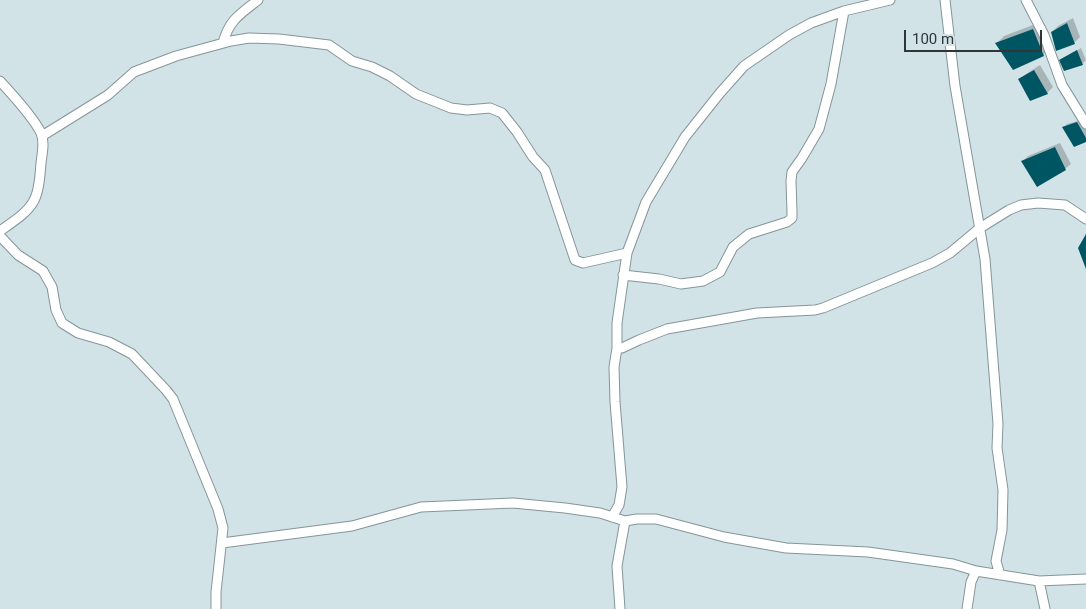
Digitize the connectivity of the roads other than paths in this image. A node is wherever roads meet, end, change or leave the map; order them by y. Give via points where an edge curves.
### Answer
1 (258, 0) edge
2 (890, 0) edge
3 (945, 0) edge
4 (1026, 0) edge
5 (844, 11) junction
6 (223, 43) junction
7 (0, 81) edge
8 (1086, 124) edge
9 (42, 136) junction
10 (1086, 219) edge
11 (980, 228) junction
12 (0, 231) edge
13 (0, 236) edge
14 (627, 253) junction
15 (623, 275) junction
16 (617, 348) junction
17 (619, 517) junction
18 (222, 543) junction
19 (997, 554) junction
20 (978, 572) junction
21 (1000, 575) junction
22 (1086, 580) edge
23 (1039, 581) junction
24 (216, 609) edge
25 (620, 609) edge
26 (967, 609) edge
27 (1045, 609) edge

1 - 6 street via 231,23
2 - 5 street
3 - 11 street via 957,95
4 - 8 street via 1044,35 1062,85
5 - 14 street via 789,35 744,66 726,86 685,137 646,202
5 - 15 street via 819,129 792,172 790,220 749,234 733,247 720,272 703,281 681,284
6 - 9 street via 134,72 108,95
6 - 14 street via 249,38 329,45 352,61 372,67 416,94 442,105 467,110 499,110 545,170 575,260 583,263
7 - 9 street
9 - 12 street via 36,197 28,210
10 - 11 street via 1065,205 1038,203 1009,210
11 - 16 street via 950,253 823,308 757,313 667,329
11 - 19 street via 1003,490 1002,530
13 - 18 street via 18,255 43,271 52,287 62,323 78,333 109,342 132,354 172,399 218,509 223,528
14 - 15 street
15 - 16 street via 616,323
16 - 17 street via 615,402 622,487
17 - 18 street via 539,504 446,505 421,507 352,526
17 - 20 street via 656,519 724,537 786,548 868,552 953,564
17 - 25 street via 617,566
18 - 24 street
19 - 20 street
19 - 21 street
20 - 21 street
20 - 26 street via 971,582
21 - 23 street
22 - 23 street
23 - 27 street

